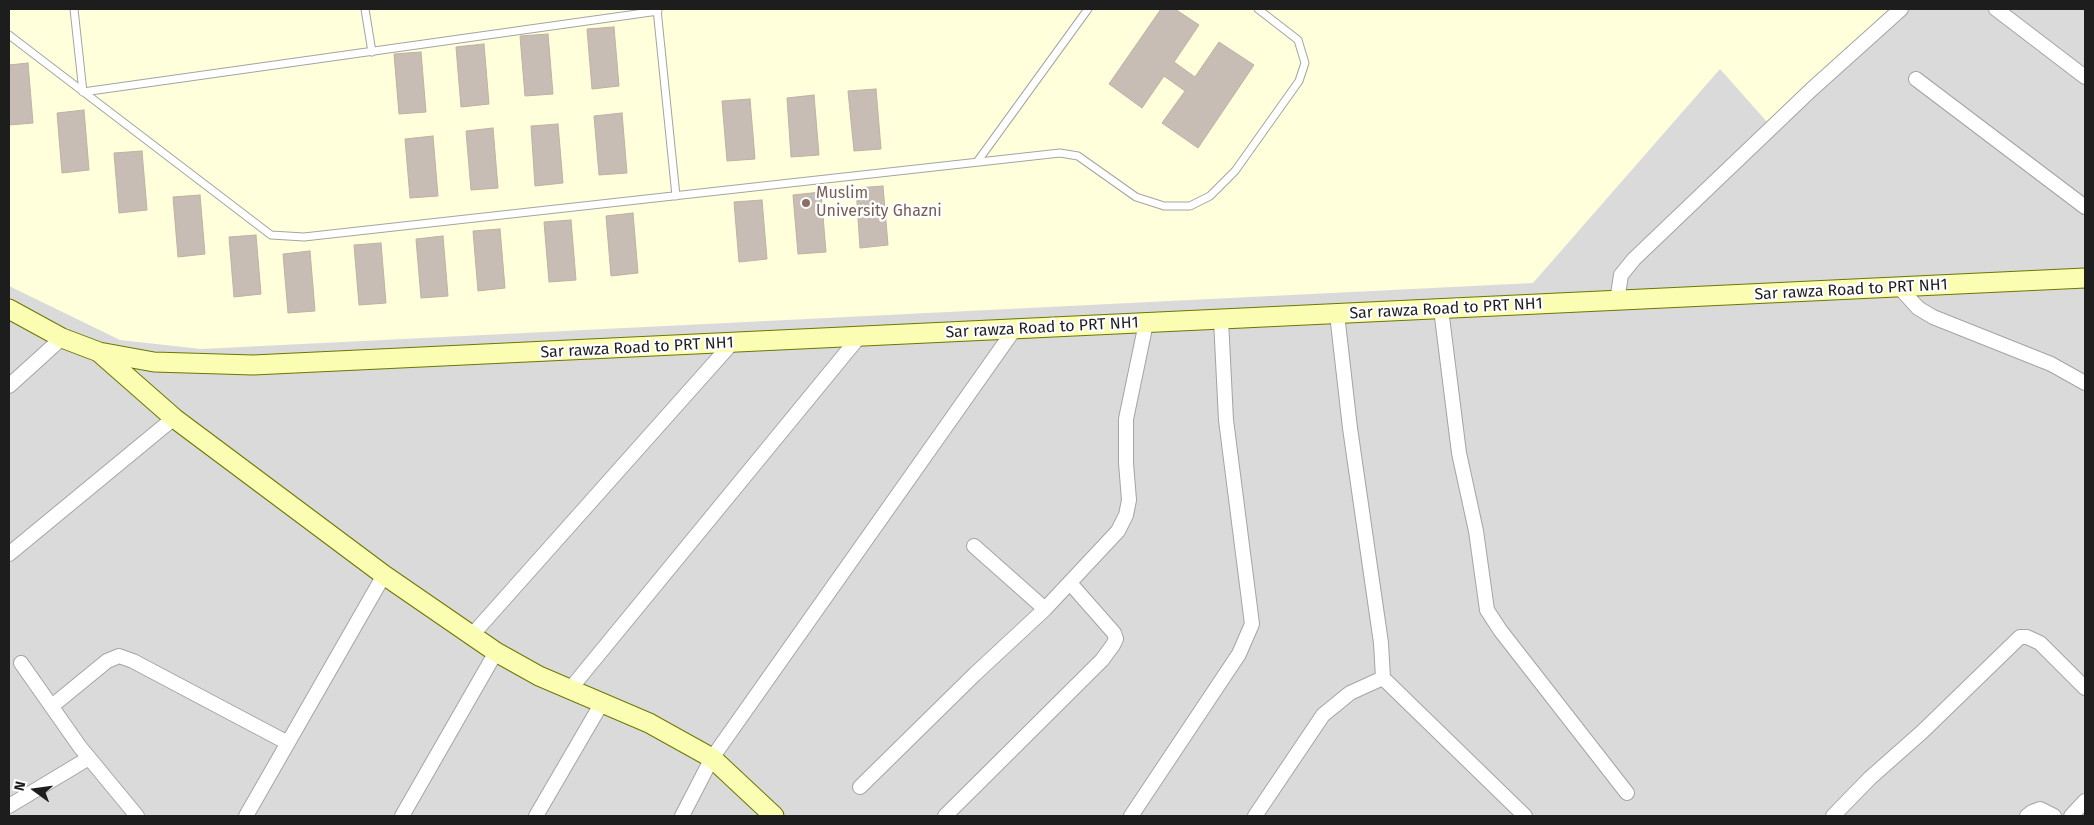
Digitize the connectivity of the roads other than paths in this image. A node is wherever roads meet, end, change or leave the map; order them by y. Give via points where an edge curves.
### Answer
1 (74, 9) edge
2 (365, 9) edge
3 (1088, 9) edge
4 (1258, 9) edge
5 (1901, 9) edge
6 (1996, 9) edge
7 (657, 10) edge
8 (9, 35) edge
9 (372, 52) junction
10 (2085, 77) edge
11 (1916, 79) dead end
12 (83, 92) junction
13 (977, 162) junction
14 (676, 196) junction
15 (2085, 207) edge
16 (2085, 278) edge
17 (1899, 288) junction
18 (1617, 301) junction
19 (9, 309) edge
20 (1441, 309) junction
21 (1337, 314) junction
22 (1222, 320) junction
23 (1146, 323) junction
24 (1014, 330) junction
25 (859, 337) junction
26 (62, 338) junction
27 (732, 343) junction
28 (99, 352) junction
29 (2085, 383) edge
30 (9, 386) edge
31 (174, 418) junction
32 (974, 546) dead end
33 (9, 554) edge
34 (384, 575) junction
35 (1070, 583) junction
36 (1045, 609) junction
37 (472, 635) junction
38 (496, 652) junction
39 (21, 663) dead end
40 (1383, 678) junction
41 (571, 688) junction
42 (2085, 688) edge
43 (603, 701) junction
44 (52, 706) junction
45 (288, 743) junction
46 (89, 758) junction
47 (712, 758) junction
48 (860, 787) dead end
49 (1627, 793) dead end
50 (2085, 801) edge
51 (9, 806) edge
52 (137, 816) edge
53 (246, 816) edge
54 (402, 816) edge
55 (536, 816) edge
56 (682, 816) edge
57 (774, 816) edge
58 (945, 816) edge
59 (1131, 816) edge
60 (1255, 816) edge
61 (1525, 816) edge
62 (1833, 816) edge
63 (2027, 816) edge
64 (2054, 816) edge
65 (2071, 816) edge

1 - 12 lane
2 - 9 lane
3 - 13 lane
4 - 13 lane via 1298,40 1305,63 1299,81 1246,156 1210,196 1190,206 1164,206 1136,197 1078,156 1060,153
5 - 18 street via 1634,258 1621,275
6 - 10 street
7 - 9 lane
7 - 14 lane
8 - 12 lane
9 - 12 lane
11 - 15 street
12 - 14 lane via 271,235 304,237
13 - 14 lane
16 - 17 main road, Sar rawza Road to PRT NH1
17 - 18 main road, Sar rawza Road to PRT NH1
17 - 29 street via 1918,308 1933,317 2051,364
18 - 20 main road, Sar rawza Road to PRT NH1
19 - 26 main road, Sar rawza Road to PRT NH1
20 - 21 main road, Sar rawza Road to PRT NH1
20 - 49 street via 1460,453 1476,531 1487,610
21 - 22 main road, Sar rawza Road to PRT NH1
21 - 40 street
22 - 23 main road, Sar rawza Road to PRT NH1
22 - 59 street via 1226,420 1252,624 1235,661
23 - 24 main road, Sar rawza Road to PRT NH1
23 - 35 street via 1126,419 1129,500 1126,515 1118,531
24 - 25 main road, Sar rawza Road to PRT NH1
24 - 47 street
25 - 27 main road, Sar rawza Road to PRT NH1
25 - 41 street
26 - 28 main road, Sar rawza Road to PRT NH1
26 - 30 street
27 - 28 main road, Sar rawza Road to PRT NH1 via 253,365 154,362
27 - 37 street
28 - 31 main road
31 - 33 street
31 - 34 main road
32 - 36 street
34 - 37 main road
34 - 45 street
35 - 36 street
35 - 58 street via 1114,633 1113,645 1102,660
36 - 48 street
37 - 38 main road
38 - 41 main road via 539,676
38 - 54 street
39 - 44 street
40 - 60 street via 1350,693 1323,715
40 - 61 street
41 - 43 main road
42 - 62 street via 2040,643 2020,637
43 - 47 main road
43 - 55 street
44 - 45 street via 107,661 119,656
44 - 46 street
45 - 53 street
46 - 51 street
46 - 52 street
47 - 56 street
47 - 57 main road
50 - 65 street
63 - 64 street via 2040,810

